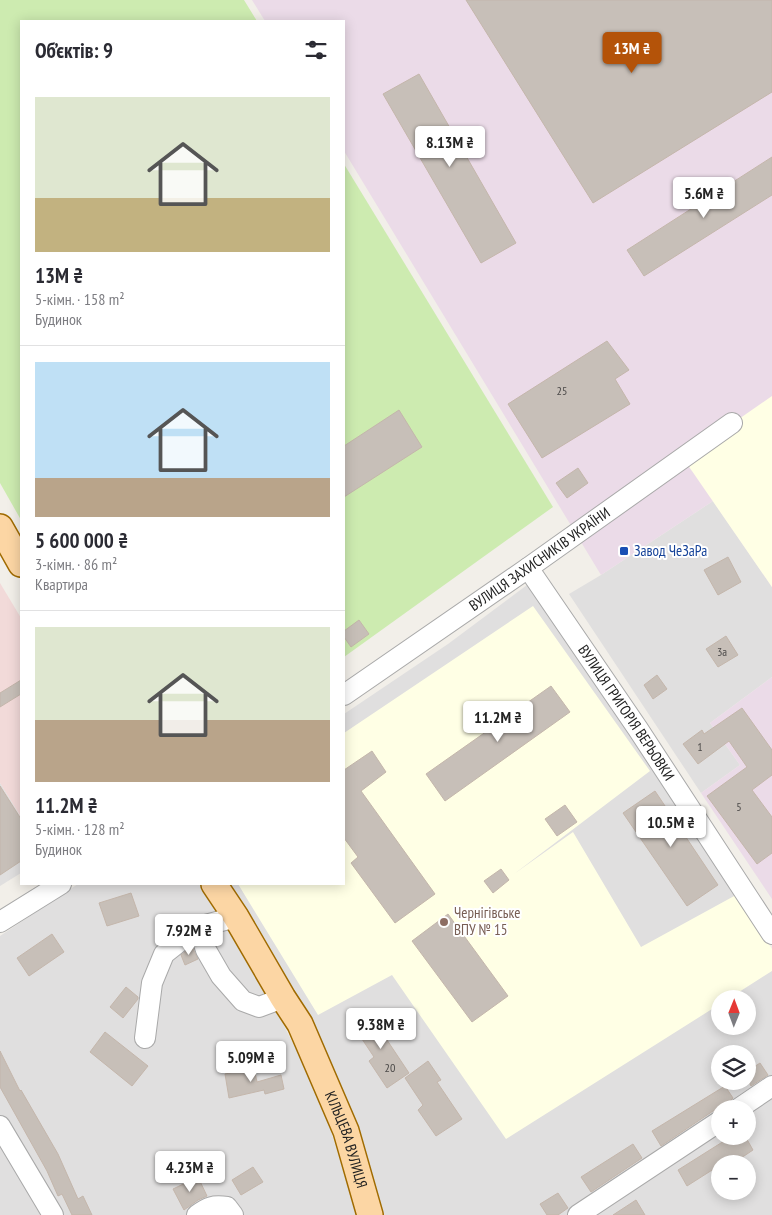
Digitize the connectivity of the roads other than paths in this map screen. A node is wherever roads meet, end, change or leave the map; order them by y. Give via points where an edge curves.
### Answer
1 (732, 423) dead end
2 (0, 527) edge
3 (20, 562) edge
4 (528, 568) junction
5 (345, 693) edge
6 (59, 885) edge
7 (215, 885) edge
8 (236, 917) junction
9 (0, 922) edge
10 (198, 927) junction
11 (772, 934) edge
12 (283, 998) junction
13 (145, 1038) dead end
14 (772, 1086) edge
15 (751, 1100) edge
16 (0, 1126) edge
17 (711, 1127) edge
18 (52, 1215) edge
19 (197, 1215) edge
20 (233, 1215) edge
21 (370, 1215) edge
22 (578, 1215) edge

1 - 4 street, ВУЛИЦЯ ЗАХИСНИКІВ УКРАЇНИ
2 - 3 main road
4 - 5 street, ВУЛИЦЯ ЗАХИСНИКІВ УКРАЇНИ
4 - 11 street, ВУЛИЦЯ ГРИГОРІЯ ВЕРЬОВКИ
6 - 9 street
7 - 8 main road, КІЛЬЦЕВА ВУЛИЦЯ
8 - 10 street
8 - 12 main road, КІЛЬЦЕВА ВУЛИЦЯ
10 - 12 street via 206,950 221,976 243,1002 259,1006
10 - 13 street via 164,954 152,983
12 - 21 main road, КІЛЬЦЕВА ВУЛИЦЯ via 300,1024 346,1131
14 - 15 street
16 - 18 street
17 - 22 street
19 - 20 street via 216,1205 227,1207

